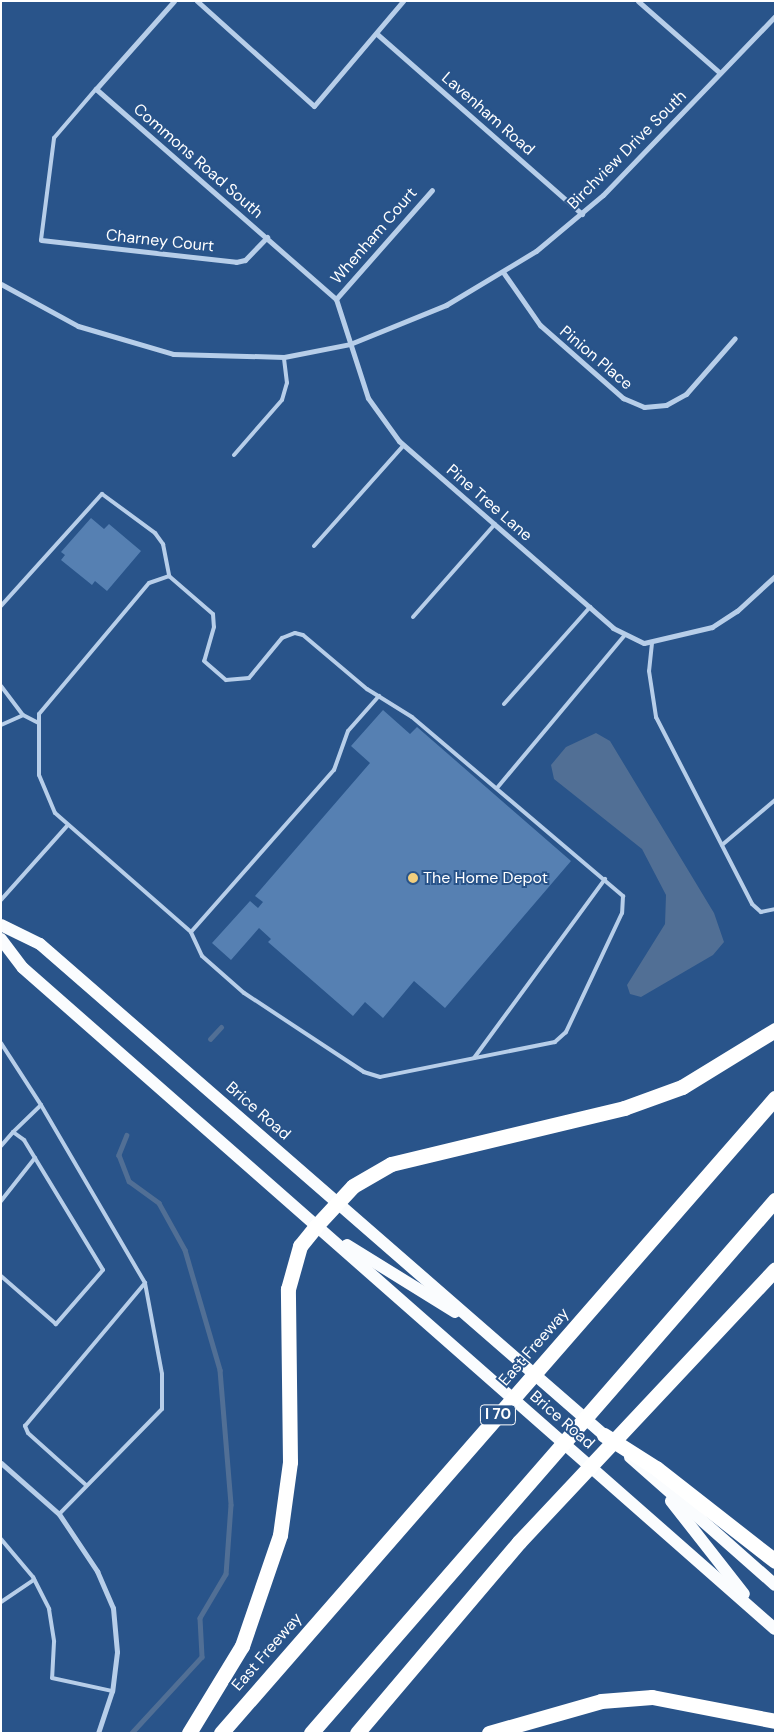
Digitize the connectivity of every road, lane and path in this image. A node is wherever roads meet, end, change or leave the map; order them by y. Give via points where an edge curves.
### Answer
1 (174, 1) edge
2 (197, 1) edge
3 (403, 1) edge
4 (638, 1) edge
5 (775, 16) edge
6 (377, 34) junction
7 (720, 73) junction
8 (96, 89) junction
9 (432, 190) dead end
10 (582, 214) junction
11 (267, 237) junction
12 (41, 240) joint
13 (503, 272) junction
14 (1, 284) edge
15 (336, 299) junction
16 (735, 338) dead end
17 (350, 344) junction
18 (284, 357) junction
19 (404, 445) junction
20 (234, 455) dead end
21 (494, 524) junction
22 (314, 546) dead end
23 (169, 576) junction
24 (775, 576) edge
25 (1, 606) edge
26 (590, 607) junction
27 (413, 617) dead end
28 (625, 635) junction
29 (652, 643) junction
30 (1, 686) edge
31 (379, 696) junction
32 (504, 704) dead end
33 (22, 714) junction
34 (39, 723) junction
35 (1, 724) edge
36 (497, 788) junction
37 (775, 800) edge
38 (67, 826) junction
39 (722, 845) junction
40 (606, 879) junction
41 (1, 900) edge
42 (775, 910) edge
43 (1, 925) edge
44 (191, 932) junction
45 (1, 939) edge
46 (775, 1030) edge
47 (1, 1043) edge
48 (474, 1058) junction
49 (775, 1098) edge
50 (41, 1105) junction
51 (13, 1132) junction
52 (1, 1146) edge
53 (35, 1158) junction
54 (775, 1200) edge
55 (1, 1201) edge
56 (337, 1201) junction
57 (316, 1226) junction
58 (775, 1269) edge
59 (1, 1276) edge
60 (145, 1283) junction
61 (487, 1332) junction
62 (604, 1435) joint
63 (1, 1463) edge
64 (653, 1472) junction
65 (86, 1486) junction
66 (60, 1514) junction
67 (1, 1539) edge
68 (775, 1561) edge
69 (34, 1580) junction
70 (775, 1585) edge
71 (1, 1602) edge
72 (763, 1619) junction
73 (775, 1629) edge
74 (112, 1691) junction
75 (775, 1720) edge
76 (98, 1733) edge
77 (189, 1733) edge
78 (221, 1733) edge
79 (311, 1733) edge
80 (357, 1733) edge
81 (489, 1733) edge

1 - 8 street
2 - 6 street via 314,106
3 - 6 street
4 - 7 street
5 - 7 street, Birchview Drive South
6 - 10 street, Lavenham Road
7 - 10 street, Birchview Drive South
8 - 11 street, Commons Road South
8 - 12 lane via 54,138
9 - 15 street, Whenham Court
10 - 13 street, Birchview Drive South
11 - 12 street, Charney Court via 245,260 236,262
11 - 15 street, Commons Road South
13 - 16 street, Pinion Place via 540,325 623,398 644,407 666,405 686,394
13 - 17 street, Birchview Drive South via 419,318
14 - 18 street, Birchview Drive South via 78,326 125,342 173,354
15 - 17 street
17 - 18 street, Birchview Drive South
17 - 19 street, Pine Tree Lane via 375,412
18 - 20 lane via 287,383 282,400
19 - 21 street, Pine Tree Lane
19 - 22 lane
21 - 26 street, Pine Tree Lane
21 - 27 lane
23 - 25 lane via 163,544 155,533 102,494
23 - 31 lane via 213,614 214,627 204,661 226,680 249,678 282,638 295,632
23 - 34 lane via 149,583 46,704
24 - 29 street via 737,612 712,627
26 - 28 street, Pine Tree Lane
26 - 32 lane
28 - 29 street, Pine Tree Lane
28 - 36 lane
29 - 39 lane via 649,671 656,717
30 - 33 lane
31 - 36 lane via 412,717
31 - 44 lane via 348,731 334,770
33 - 34 lane
33 - 35 lane
34 - 38 lane via 42,789
36 - 40 lane
37 - 39 lane
38 - 41 lane
38 - 44 lane
39 - 42 lane via 752,904 761,912
40 - 48 lane
40 - 48 lane via 626,904 566,1032 555,1042
43 - 56 main road, Brice Road via 40,944
44 - 48 lane via 202,956 244,992 364,1072 380,1077
45 - 57 main road, Brice Road via 23,968
46 - 56 highway via 682,1087 540,1130 418,1154 370,1174
47 - 50 lane
49 - 78 highway, East Freeway / I 70
50 - 51 lane
50 - 60 lane
51 - 52 lane
51 - 53 lane via 24,1140
53 - 55 lane
53 - 59 lane via 103,1270 56,1324
54 - 79 highway
56 - 57 highway
56 - 61 main road, Brice Road
57 - 61 main road, Brice Road
57 - 72 main road, Brice Road
57 - 77 highway via 297,1252 288,1290 290,1462 277,1545 242,1646
58 - 80 highway via 519,1542
60 - 65 lane via 162,1374 162,1409
60 - 65 lane via 25,1426 28,1434
61 - 62 main road, Brice Road
62 - 64 highway
63 - 66 street
64 - 68 highway
64 - 70 main road
64 - 72 main road, Brice Road
65 - 66 lane
66 - 74 street via 97,1571 112,1608 117,1652
67 - 69 lane
69 - 71 lane
69 - 74 lane via 49,1609 54,1642 52,1678
72 - 73 main road, Brice Road
74 - 76 street
75 - 81 highway via 652,1697 601,1701

